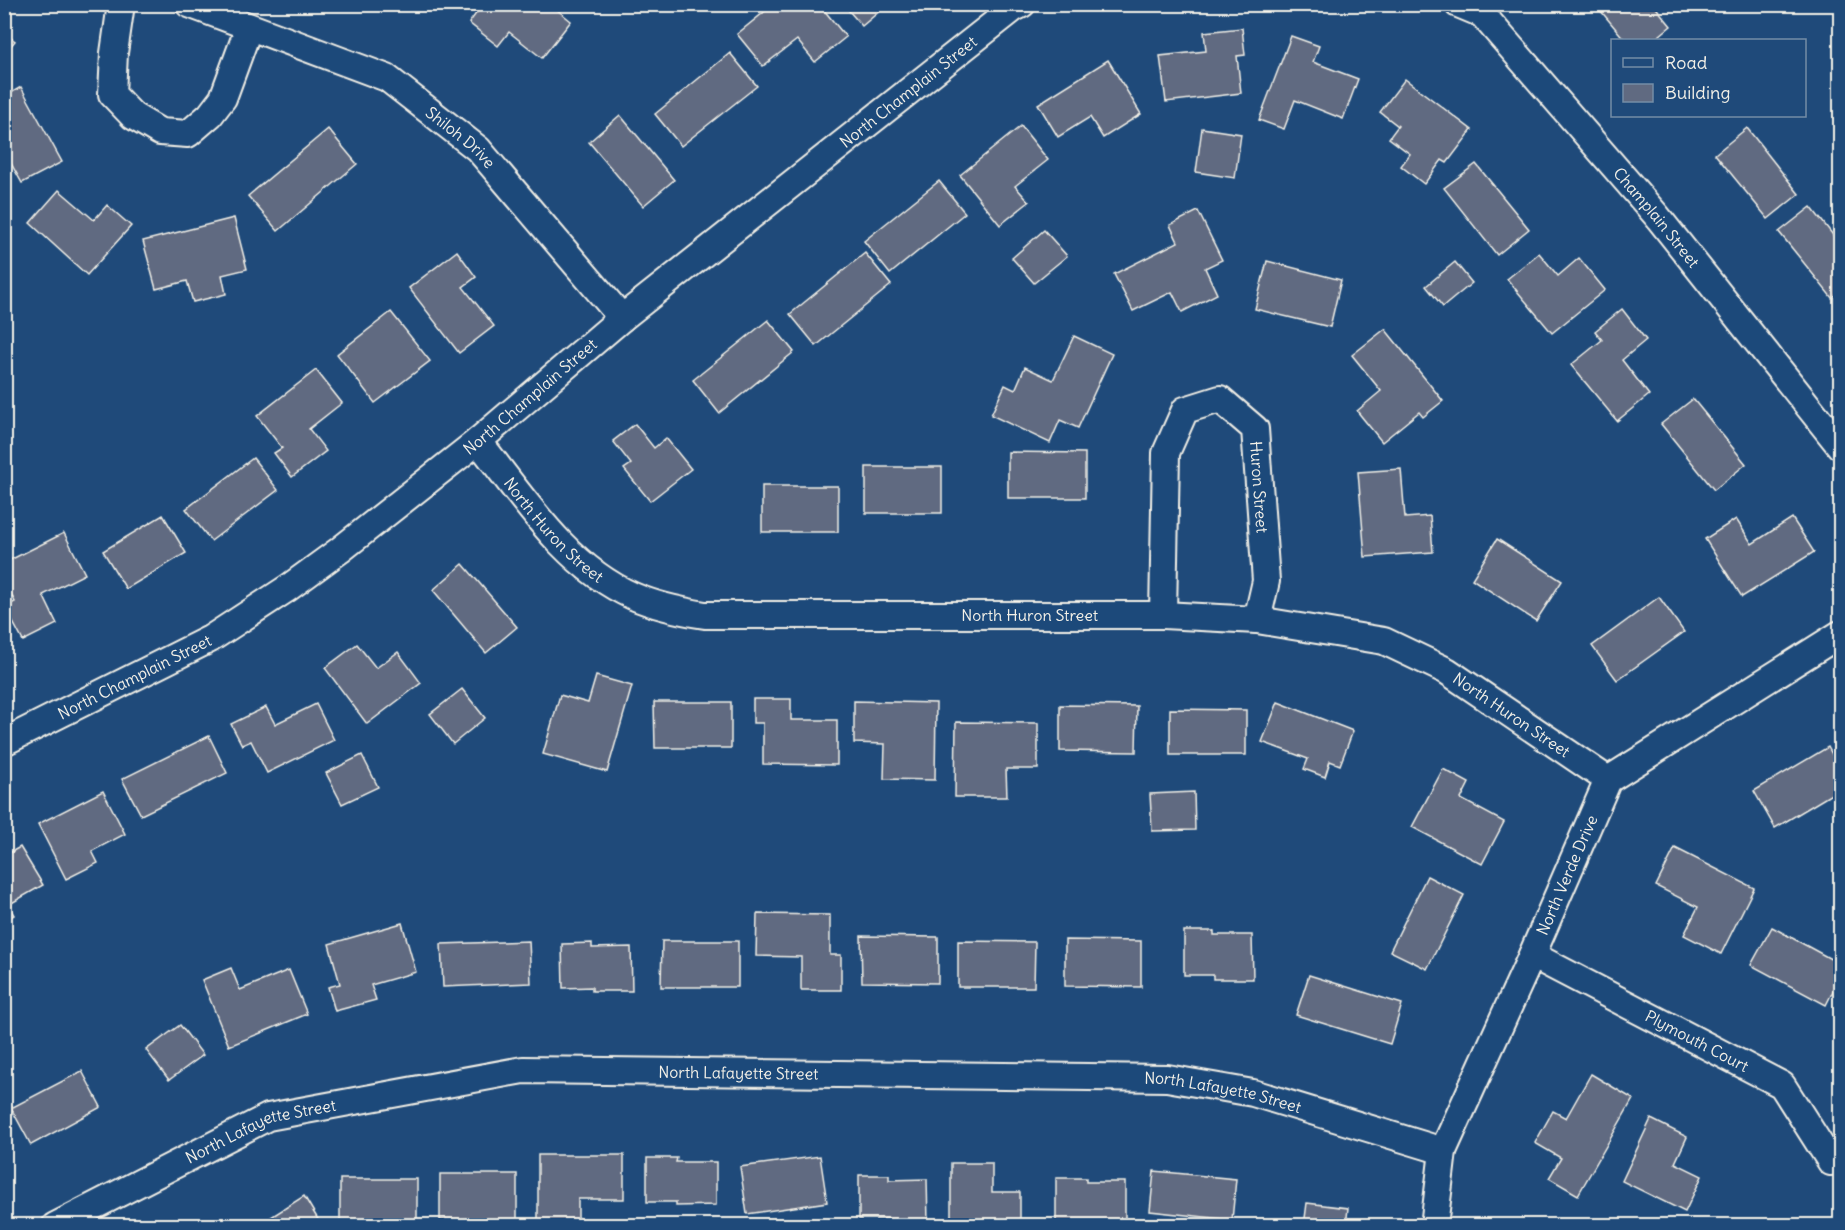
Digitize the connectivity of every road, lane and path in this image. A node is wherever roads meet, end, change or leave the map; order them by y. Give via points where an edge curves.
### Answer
1 (121, 4) edge
2 (189, 4) edge
3 (1022, 4) edge
4 (1458, 4) edge
5 (249, 27) junction
6 (622, 318) junction
7 (478, 441) junction
8 (1840, 446) edge
9 (1163, 615) junction
10 (1257, 620) junction
11 (1840, 634) edge
12 (4, 742) edge
13 (1608, 780) junction
14 (1532, 955) junction
15 (1443, 1151) junction
16 (1831, 1162) dead end
17 (55, 1226) edge
18 (1434, 1226) edge

1 - 5 street via 112,94 133,116 160,132 188,134 210,115 223,98
2 - 5 street, Shiloh Drive
3 - 6 street, North Champlain Street
4 - 8 street, Champlain Street via 1482,14 1657,216
5 - 6 street, Shiloh Drive via 387,78 405,92 478,149
6 - 7 street, North Champlain Street
7 - 9 street, North Huron Street via 562,546 585,566 633,596 671,609 705,615
7 - 12 street, North Champlain Street via 340,550 210,639
9 - 10 street, North Huron Street
9 - 10 street, Huron Street via 1166,453 1185,410 1220,399 1255,429 1266,581
10 - 13 street, North Huron Street via 1384,641 1447,671
11 - 13 street
13 - 14 street, North Verde Drive
14 - 15 street, North Verde Drive
14 - 16 street, Plymouth Court via 1782,1085
15 - 17 street, North Lafayette Street via 1253,1093 1167,1078 523,1070 268,1116
15 - 18 street, North Verde Drive

